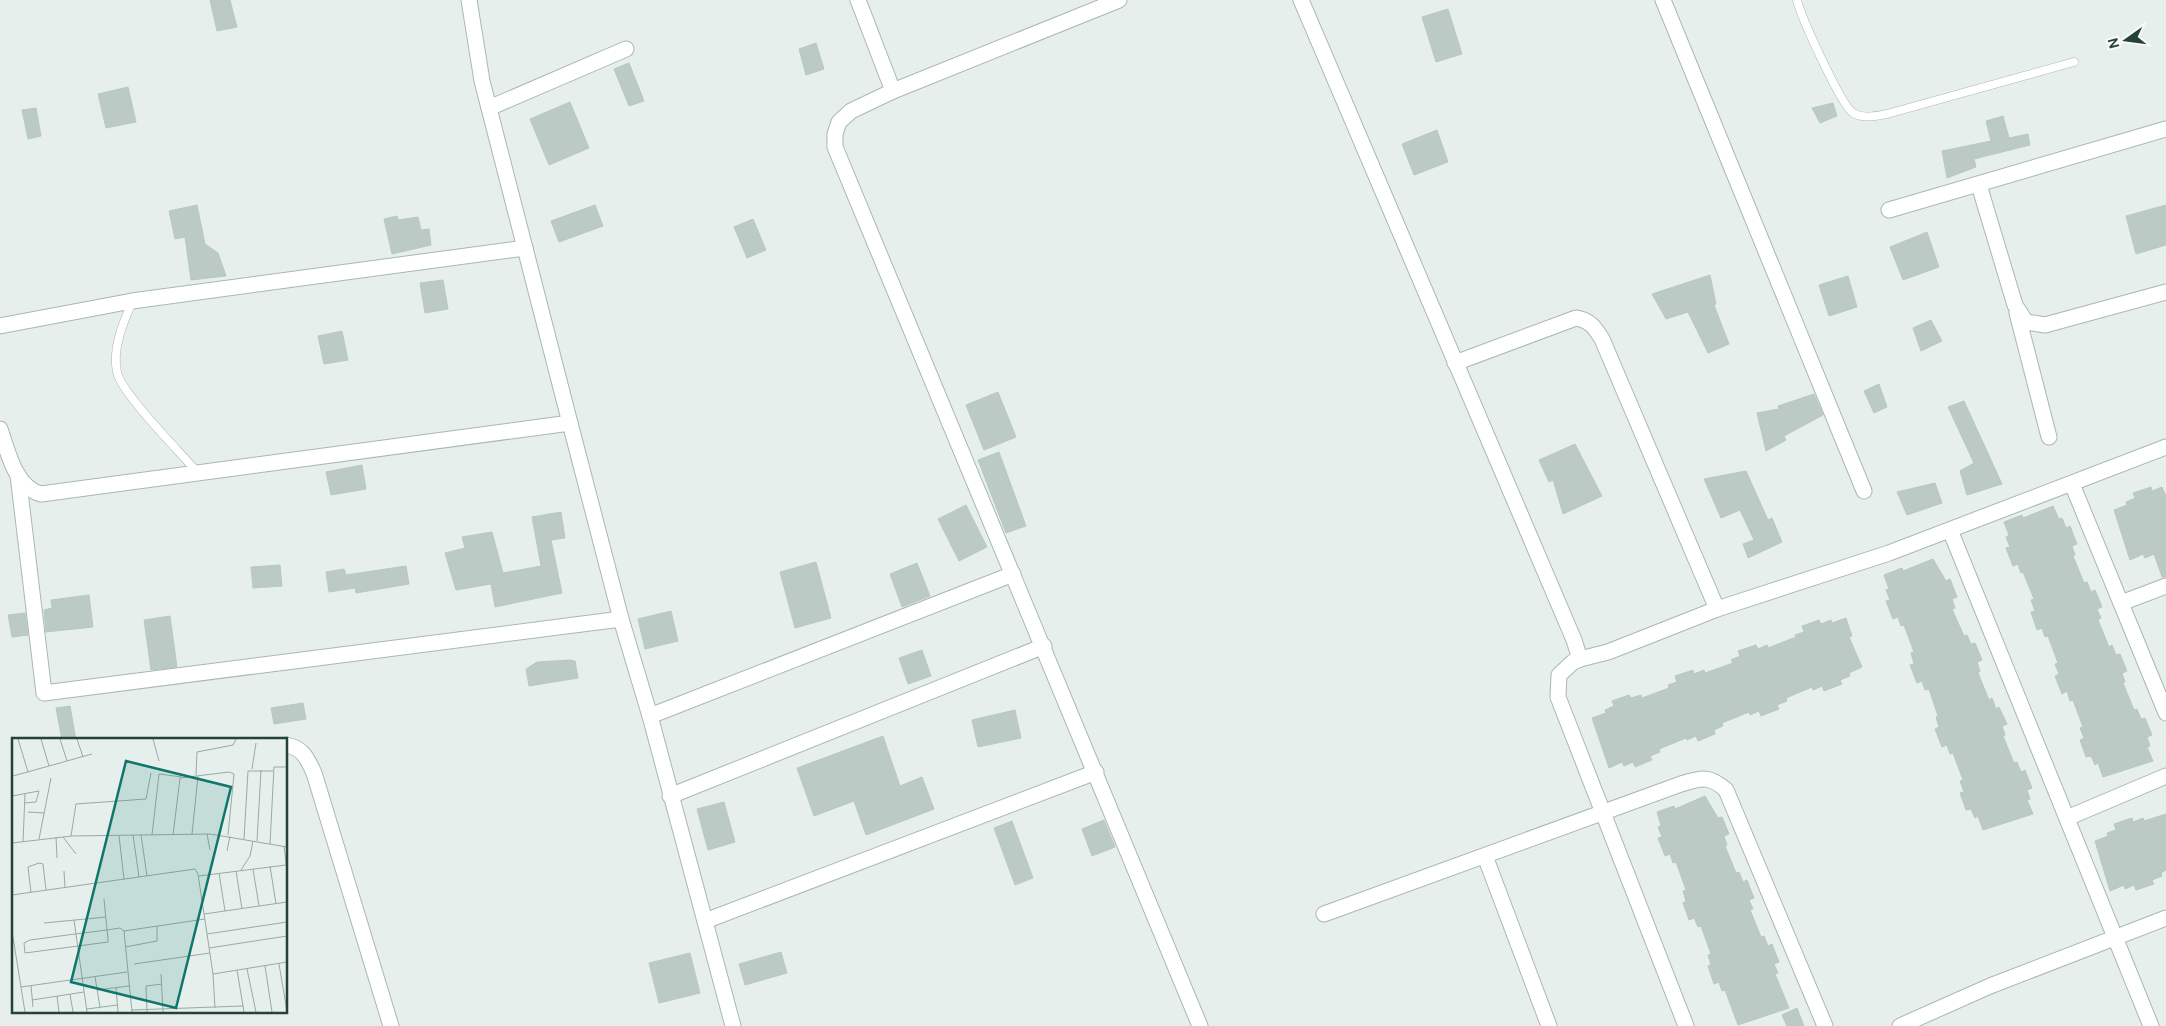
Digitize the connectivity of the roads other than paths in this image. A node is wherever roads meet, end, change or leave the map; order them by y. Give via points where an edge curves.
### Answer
1 (469, 0) edge
2 (858, 0) edge
3 (1119, 0) edge
4 (1301, 0) edge
5 (1663, 0) edge
6 (1797, 0) edge
7 (626, 49) dead end
8 (2074, 62) dead end
9 (893, 91) junction
10 (489, 108) junction
11 (2166, 129) edge
12 (1979, 185) junction
13 (1888, 210) dead end
14 (525, 248) junction
15 (2166, 292) edge
16 (132, 301) junction
17 (2015, 305) junction
18 (0, 326) edge
19 (1455, 363) junction
20 (570, 423) junction
21 (0, 429) edge
22 (2050, 437) dead end
23 (2166, 447) edge
24 (198, 473) junction
25 (18, 475) junction
26 (2072, 484) junction
27 (1864, 491) dead end
28 (1950, 530) junction
29 (1012, 574) junction
30 (2166, 586) edge
31 (2121, 603) junction
32 (1717, 609) junction
33 (621, 619) junction
34 (1044, 646) junction
35 (1580, 659) junction
36 (2166, 713) edge
37 (650, 716) junction
38 (288, 745) edge
39 (1096, 772) junction
40 (2166, 776) edge
41 (670, 796) junction
42 (1603, 813) junction
43 (2067, 818) junction
44 (1485, 856) junction
45 (1324, 914) dead end
46 (2166, 918) edge
47 (705, 921) junction
48 (2116, 938) junction
49 (391, 1026) edge
50 (732, 1026) edge
51 (1200, 1026) edge
52 (1549, 1026) edge
53 (1686, 1026) edge
54 (1825, 1026) edge
55 (1900, 1026) edge
56 (2151, 1026) edge

1 - 10 street
2 - 9 street
3 - 9 street
4 - 19 street
5 - 27 street
6 - 8 lane via 1834,84 1848,108 1861,115 1887,114
7 - 10 street
9 - 29 street via 851,110 839,122 835,147
10 - 14 street
11 - 12 street
12 - 13 street
12 - 17 street
14 - 16 street
14 - 20 street
15 - 17 street via 2038,326 2026,322
16 - 18 street
16 - 24 lane via 119,340 117,372 129,394
17 - 22 street
19 - 32 street via 1576,318 1585,319 1593,325 1602,339
19 - 35 street
20 - 24 street
20 - 33 street
21 - 25 street
23 - 26 street
24 - 25 street via 41,494 28,488
25 - 33 street via 44,693
26 - 28 street
26 - 31 street
28 - 32 street
28 - 43 street
29 - 34 street
29 - 37 street
30 - 31 street
31 - 36 street
32 - 35 street via 1608,652
33 - 37 street
34 - 39 street
34 - 41 street
35 - 42 street via 1559,675 1558,697
37 - 41 street
38 - 49 street via 297,747 305,754 314,773
39 - 47 street
39 - 51 street
40 - 43 street
41 - 47 street
42 - 44 street
42 - 53 street
42 - 54 street via 1697,779 1716,781 1726,790
43 - 48 street
44 - 45 street
44 - 52 street
46 - 48 street
47 - 50 street
48 - 55 street via 1990,986
48 - 56 street

